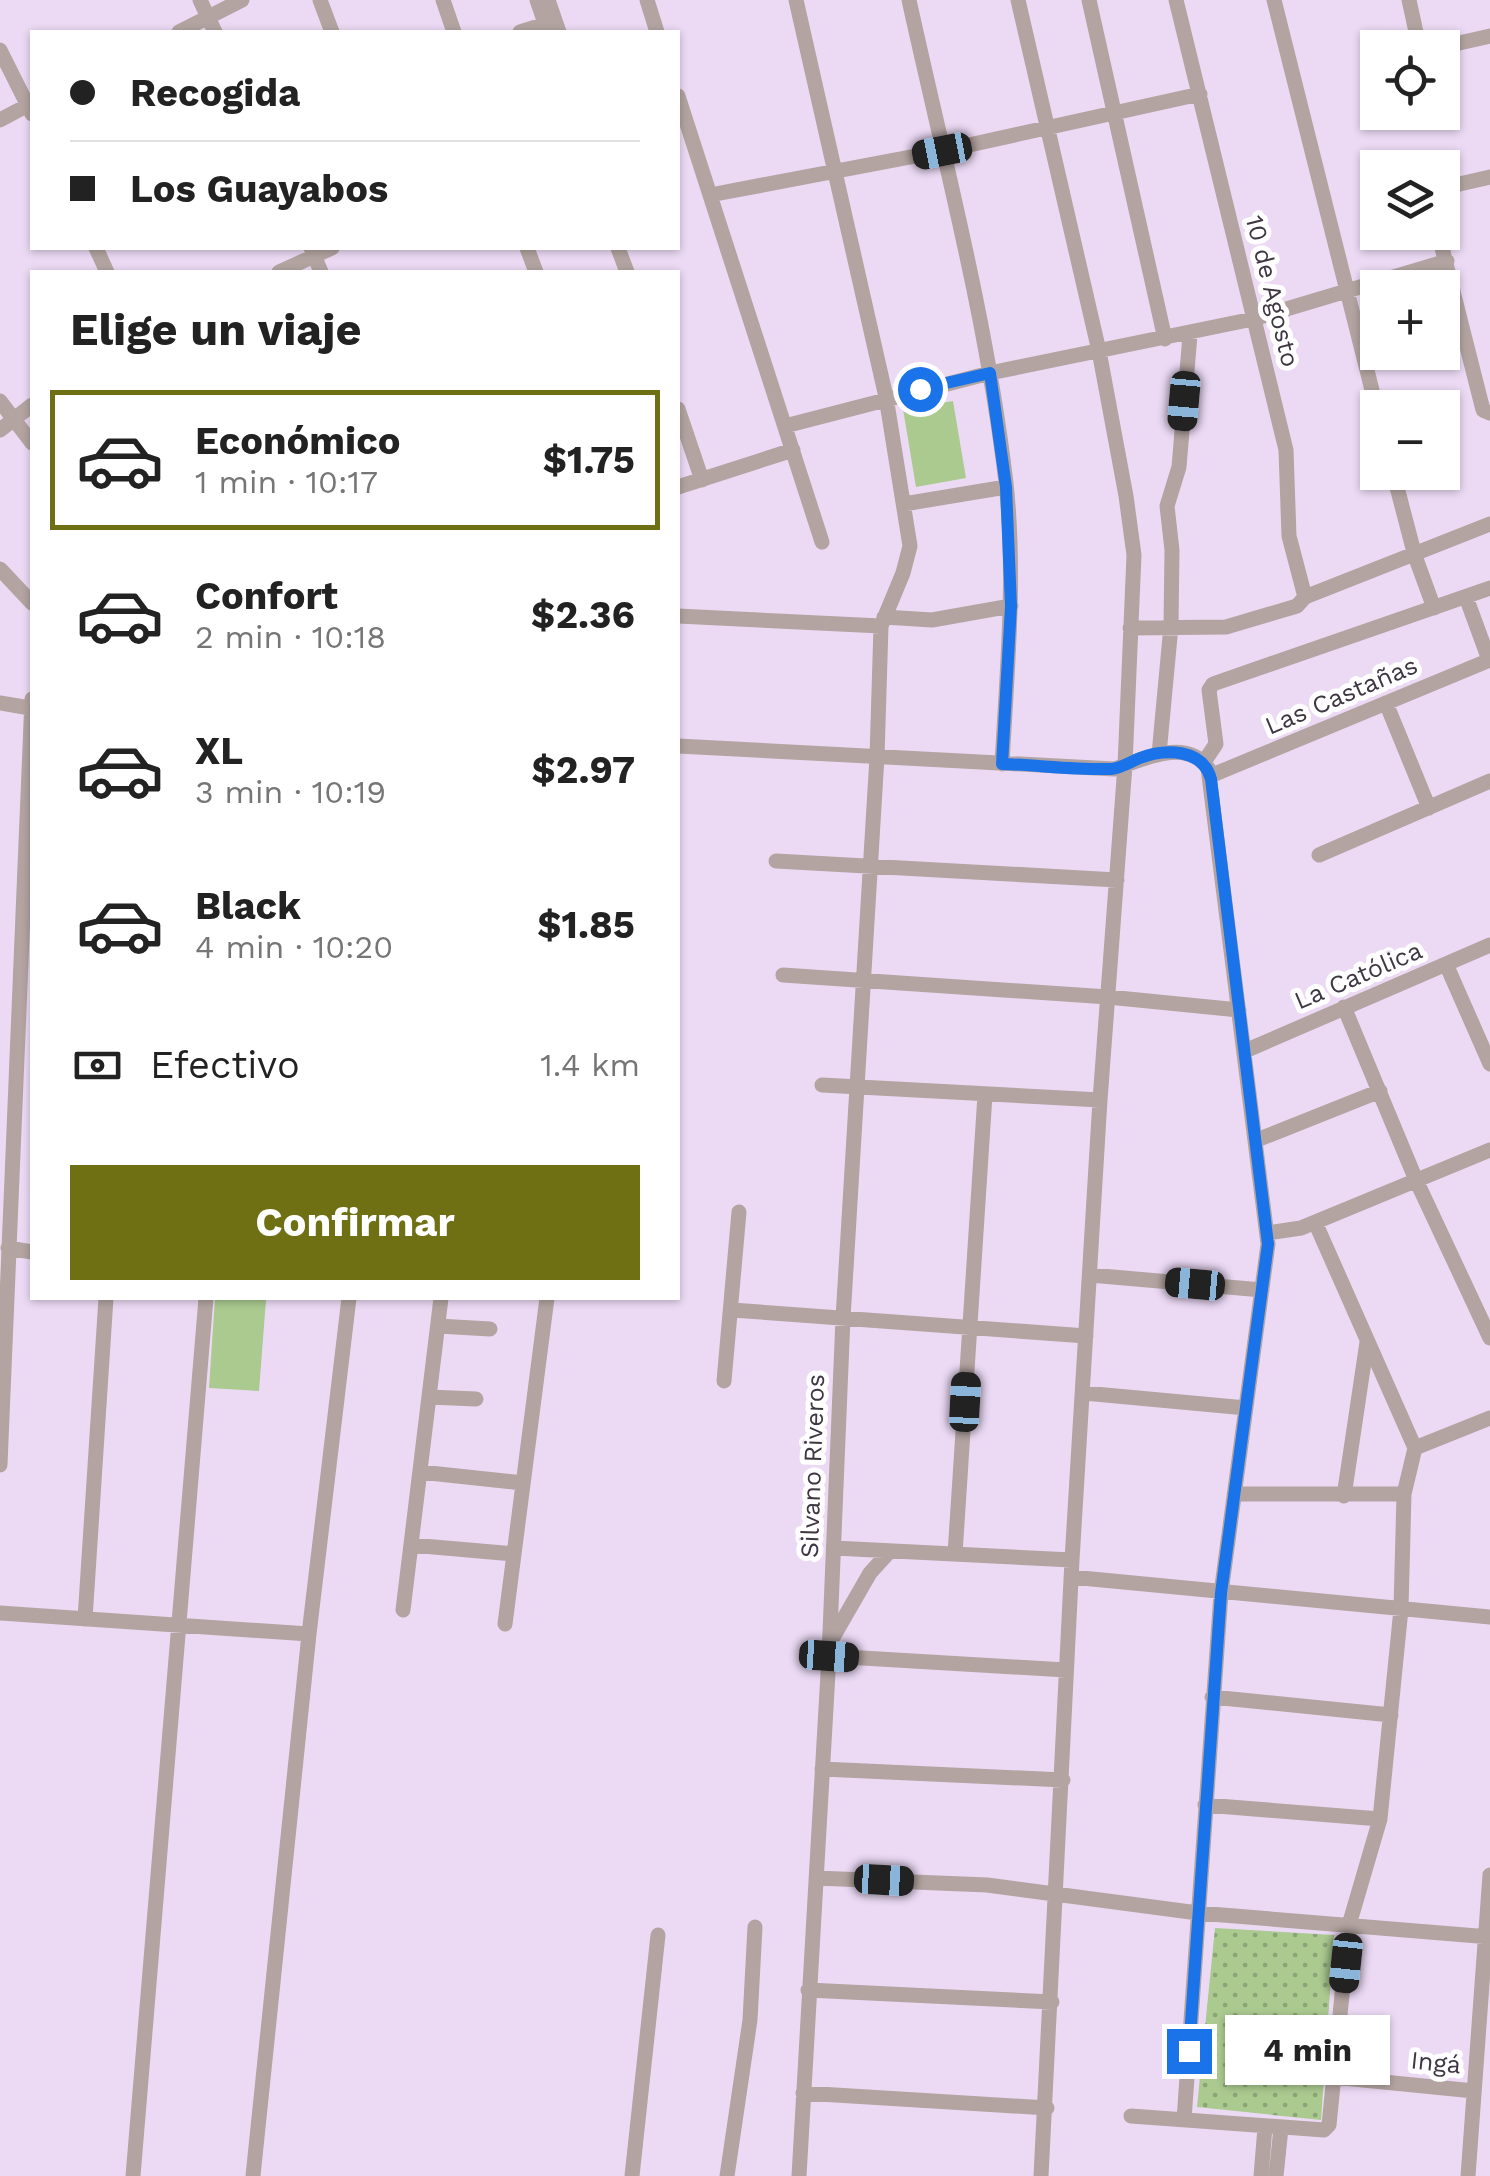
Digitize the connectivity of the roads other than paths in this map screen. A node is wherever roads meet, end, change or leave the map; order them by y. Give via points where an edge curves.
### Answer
1 (200, 0) edge
2 (242, 0) edge
3 (320, 0) edge
4 (443, 0) edge
5 (537, 0) edge
6 (548, 0) edge
7 (647, 0) edge
8 (796, 0) edge
9 (909, 0) edge
10 (1018, 0) edge
11 (1089, 0) edge
12 (1176, 0) edge
13 (1274, 0) edge
14 (1408, 0) edge
15 (211, 26) edge
16 (552, 28) edge
17 (331, 30) edge
18 (453, 30) edge
19 (656, 30) edge
20 (1415, 30) edge
21 (1490, 36) edge
22 (1460, 43) edge
23 (0, 50) edge
24 (1200, 94) junction
25 (680, 102) edge
26 (30, 106) edge
27 (30, 108) edge
28 (1115, 112) junction
29 (0, 120) edge
30 (1048, 127) junction
31 (942, 151) junction
32 (835, 171) junction
33 (1490, 177) edge
34 (1460, 184) edge
35 (710, 195) junction
36 (1444, 250) edge
37 (312, 251) edge
38 (1447, 260) junction
39 (282, 270) edge
40 (1346, 292) junction
41 (1253, 320) junction
42 (1190, 335) junction
43 (1164, 339) junction
44 (1099, 352) junction
45 (990, 373) junction
46 (1372, 390) edge
47 (886, 398) junction
48 (0, 401) edge
49 (30, 406) edge
50 (1490, 414) edge
51 (680, 415) edge
52 (14, 418) junction
53 (785, 426) junction
54 (0, 430) edge
55 (30, 440) edge
56 (793, 450) junction
57 (702, 480) junction
58 (680, 486) edge
59 (1006, 487) junction
60 (1398, 490) edge
61 (904, 504) junction
62 (1490, 524) edge
63 (822, 542) dead end
64 (1415, 556) junction
65 (0, 569) edge
66 (1490, 588) edge
67 (1304, 596) junction
68 (1466, 597) junction
69 (30, 601) edge
70 (1011, 606) junction
71 (1434, 608) junction
72 (680, 616) edge
73 (882, 621) junction
74 (1171, 626) junction
75 (1130, 628) junction
76 (1490, 660) edge
77 (1386, 703) junction
78 (0, 704) edge
79 (30, 704) edge
80 (680, 746) edge
81 (1159, 754) junction
82 (877, 758) junction
83 (30, 760) edge
84 (1002, 764) junction
85 (1125, 766) junction
86 (1207, 769) junction
87 (1488, 788) edge
88 (1429, 808) junction
89 (1319, 855) dead end
90 (776, 862) dead end
91 (869, 867) junction
92 (1117, 880) junction
93 (27, 928) edge
94 (1490, 944) edge
95 (1446, 964) junction
96 (783, 975) dead end
97 (863, 981) junction
98 (1108, 996) junction
99 (1344, 1008) junction
100 (1239, 1010) junction
101 (1245, 1050) junction
102 (1490, 1064) edge
103 (822, 1085) dead end
104 (857, 1088) junction
105 (1380, 1090) junction
106 (985, 1094) junction
107 (1100, 1100) junction
108 (1256, 1140) junction
109 (1490, 1150) edge
110 (1416, 1180) junction
111 (739, 1212) dead end
112 (1314, 1222) junction
113 (1268, 1233) junction
114 (8, 1248) junction
115 (30, 1252) edge
116 (1090, 1275) junction
117 (1262, 1290) junction
118 (106, 1300) edge
119 (206, 1300) edge
120 (349, 1300) edge
121 (442, 1300) edge
122 (547, 1300) edge
123 (732, 1310) junction
124 (843, 1318) junction
125 (438, 1326) junction
126 (970, 1326) junction
127 (490, 1329) dead end
128 (1086, 1336) junction
129 (1367, 1338) junction
130 (1490, 1338) edge
131 (724, 1381) dead end
132 (1084, 1393) junction
133 (429, 1397) junction
134 (476, 1399) dead end
135 (1246, 1408) junction
136 (1490, 1418) edge
137 (1415, 1448) junction
138 (0, 1465) edge
139 (420, 1472) junction
140 (523, 1483) junction
141 (1234, 1494) junction
142 (1404, 1494) junction
143 (1344, 1496) junction
144 (411, 1545) junction
145 (834, 1548) junction
146 (890, 1551) junction
147 (514, 1554) junction
148 (956, 1554) junction
149 (1072, 1560) junction
150 (1072, 1577) junction
151 (1221, 1593) junction
152 (1401, 1609) junction
153 (403, 1610) dead end
154 (0, 1614) edge
155 (1490, 1617) edge
156 (85, 1619) junction
157 (180, 1624) junction
158 (505, 1624) dead end
159 (310, 1634) junction
160 (829, 1650) junction
161 (1066, 1670) junction
162 (1212, 1697) junction
163 (1392, 1715) junction
164 (822, 1769) junction
165 (1063, 1780) junction
166 (1205, 1805) junction
167 (1380, 1820) junction
168 (1490, 1875) edge
169 (816, 1878) junction
170 (1058, 1894) junction
171 (1198, 1913) junction
172 (1350, 1924) junction
173 (755, 1927) dead end
174 (658, 1935) dead end
175 (1488, 1936) edge
176 (808, 1990) junction
177 (1052, 2002) junction
178 (1333, 2077) junction
179 (1474, 2091) junction
180 (803, 2093) junction
181 (1047, 2108) junction
182 (1131, 2116) dead end
183 (1184, 2120) junction
184 (1273, 2127) junction
185 (133, 2176) edge
186 (253, 2176) edge
187 (632, 2176) edge
188 (727, 2176) edge
189 (799, 2176) edge
190 (1042, 2176) edge
191 (1261, 2176) edge
192 (1276, 2176) edge
193 (1468, 2176) edge

1 - 15 street
2 - 15 street
3 - 17 street
4 - 18 street
5 - 16 street
6 - 16 street
7 - 19 street
8 - 32 street
9 - 31 street
10 - 30 street
11 - 28 street
12 - 24 street, 10 de Agosto
13 - 40 street
14 - 20 street
21 - 22 street
23 - 26 street
24 - 28 street
24 - 41 street, 10 de Agosto
25 - 35 street
27 - 29 street
28 - 30 street
28 - 43 street
30 - 31 street
30 - 44 street
31 - 32 street
31 - 45 street
32 - 35 street
32 - 47 street
33 - 34 street
35 - 53 street
36 - 38 street
37 - 39 street
38 - 40 street
38 - 50 street via 1483,410
40 - 41 street
40 - 46 street
41 - 42 street
41 - 67 street, 10 de Agosto via 1286,450 1290,536
42 - 43 street
42 - 74 street via 1178,467 1166,506
43 - 44 street
44 - 45 street
44 - 75 street via 1132,533
45 - 47 street
45 - 59 street
47 - 53 street
47 - 61 street
48 - 52 street
49 - 52 street
51 - 57 street
52 - 54 street
52 - 55 street
53 - 56 street
56 - 57 street
56 - 63 street
57 - 58 street
59 - 61 street
59 - 70 street
60 - 64 street
61 - 73 street via 910,546
62 - 64 street
64 - 67 street
64 - 71 street
65 - 69 street
66 - 68 street
67 - 74 street via 1297,606 1226,627
68 - 71 street
68 - 76 street
70 - 73 street
70 - 84 street
71 - 86 street via 1213,684 1216,744
72 - 73 street
73 - 82 street, Silvano Riveros
74 - 75 street
74 - 81 street
75 - 85 street
76 - 77 street, Las Castañas
77 - 86 street, Las Castañas
77 - 88 street
78 - 79 street
80 - 82 street
81 - 85 street
81 - 86 street via 1199,757
82 - 84 street
82 - 91 street, Silvano Riveros
83 - 93 street
84 - 85 street
85 - 92 street
86 - 100 street
87 - 88 street
88 - 89 street
90 - 91 street
91 - 92 street
91 - 97 street, Silvano Riveros
92 - 98 street
93 - 114 street
94 - 95 street, La Católica
95 - 99 street, La Católica
95 - 102 street
96 - 97 street
97 - 98 street
97 - 104 street, Silvano Riveros
98 - 100 street
98 - 107 street
99 - 101 street, La Católica
99 - 105 street
100 - 101 street
101 - 108 street
103 - 104 street
104 - 106 street
104 - 124 street, Silvano Riveros
105 - 108 street
105 - 110 street
106 - 107 street
106 - 126 street
107 - 116 street
108 - 113 street
109 - 110 street
110 - 112 street
110 - 130 street
111 - 123 street
112 - 113 street
112 - 129 street
113 - 117 street
114 - 115 street
114 - 138 street
116 - 117 street
116 - 128 street
117 - 135 street
118 - 156 street
119 - 157 street
120 - 159 street
121 - 125 street
122 - 140 street
123 - 124 street
123 - 131 street
124 - 126 street
124 - 145 street, Silvano Riveros
125 - 127 street
125 - 133 street
126 - 128 street
126 - 148 street
128 - 132 street
129 - 137 street
129 - 143 street
132 - 135 street
132 - 149 street
133 - 134 street
133 - 139 street
135 - 141 street
136 - 137 street
137 - 142 street
139 - 140 street
139 - 144 street
140 - 147 street
141 - 143 street
141 - 151 street
142 - 143 street
142 - 152 street
144 - 147 street
144 - 153 street
145 - 146 street
145 - 160 street, Silvano Riveros
146 - 148 street
146 - 160 street via 847,1608
147 - 158 street
148 - 149 street
149 - 150 street
150 - 151 street
150 - 161 street
151 - 152 street
151 - 162 street
152 - 155 street
152 - 163 street
154 - 156 street
156 - 157 street
157 - 159 street
157 - 185 street
159 - 186 street
160 - 161 street
160 - 164 street, Silvano Riveros
161 - 165 street
162 - 163 street
162 - 166 street
163 - 167 street
164 - 165 street
164 - 169 street, Silvano Riveros
165 - 170 street
166 - 167 street
166 - 171 street
167 - 172 street
168 - 175 street
169 - 170 street
169 - 176 street, Silvano Riveros
170 - 171 street
170 - 177 street
171 - 172 street
171 - 183 street
172 - 175 street
172 - 178 street
173 - 188 street via 750,2020
174 - 187 street
175 - 179 street
176 - 177 street
176 - 180 street, Silvano Riveros
177 - 181 street
178 - 179 street, Ingá
178 - 184 street via 1328,2129
179 - 193 street
180 - 181 street
180 - 189 street, Silvano Riveros
181 - 190 street
182 - 183 street
183 - 184 street
184 - 191 street
184 - 192 street

